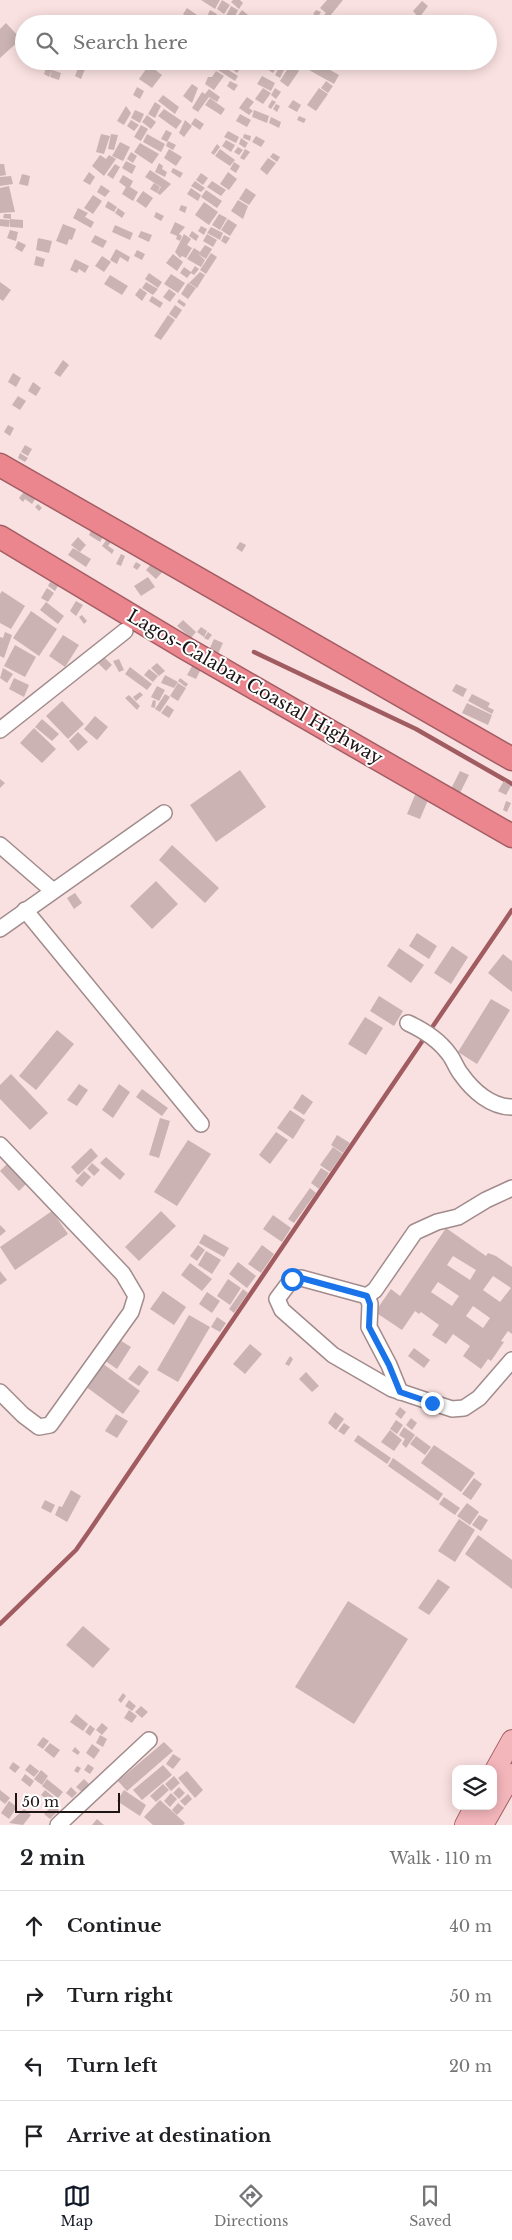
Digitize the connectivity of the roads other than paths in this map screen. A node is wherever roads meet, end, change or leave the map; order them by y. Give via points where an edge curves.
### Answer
1 (0, 465) edge
2 (0, 536) edge
3 (125, 631) dead end
4 (0, 726) edge
5 (512, 759) edge
6 (164, 813) dead end
7 (512, 836) edge
8 (0, 845) edge
9 (52, 890) junction
10 (25, 910) junction
11 (0, 929) edge
12 (408, 1023) dead end
13 (512, 1107) edge
14 (201, 1124) dead end
15 (0, 1145) edge
16 (512, 1188) edge
17 (367, 1296) junction
18 (512, 1360) edge
19 (0, 1392) edge
20 (400, 1392) junction
21 (149, 1740) dead end
22 (512, 1740) edge
23 (497, 1767) edge
24 (512, 1774) edge
25 (473, 1810) edge
26 (58, 1825) edge
27 (465, 1825) edge
28 (483, 1825) edge

1 - 5 highway
2 - 7 highway, Lagos-Calabar Coastal Highway via 185,648
3 - 4 street
6 - 9 street
8 - 9 street
9 - 10 street
10 - 11 street
10 - 14 street
12 - 13 street via 440,1044 460,1074 490,1103
15 - 19 street via 123,1274 136,1296 131,1312 50,1425 39,1428
16 - 17 street via 458,1217 415,1232 375,1290
17 - 20 street via 369,1327
17 - 20 street via 301,1278 292,1279 277,1299 282,1310 333,1355
18 - 20 street via 479,1398 464,1408 452,1409
21 - 26 street
22 - 23 main road
24 - 28 main road
25 - 27 main road

